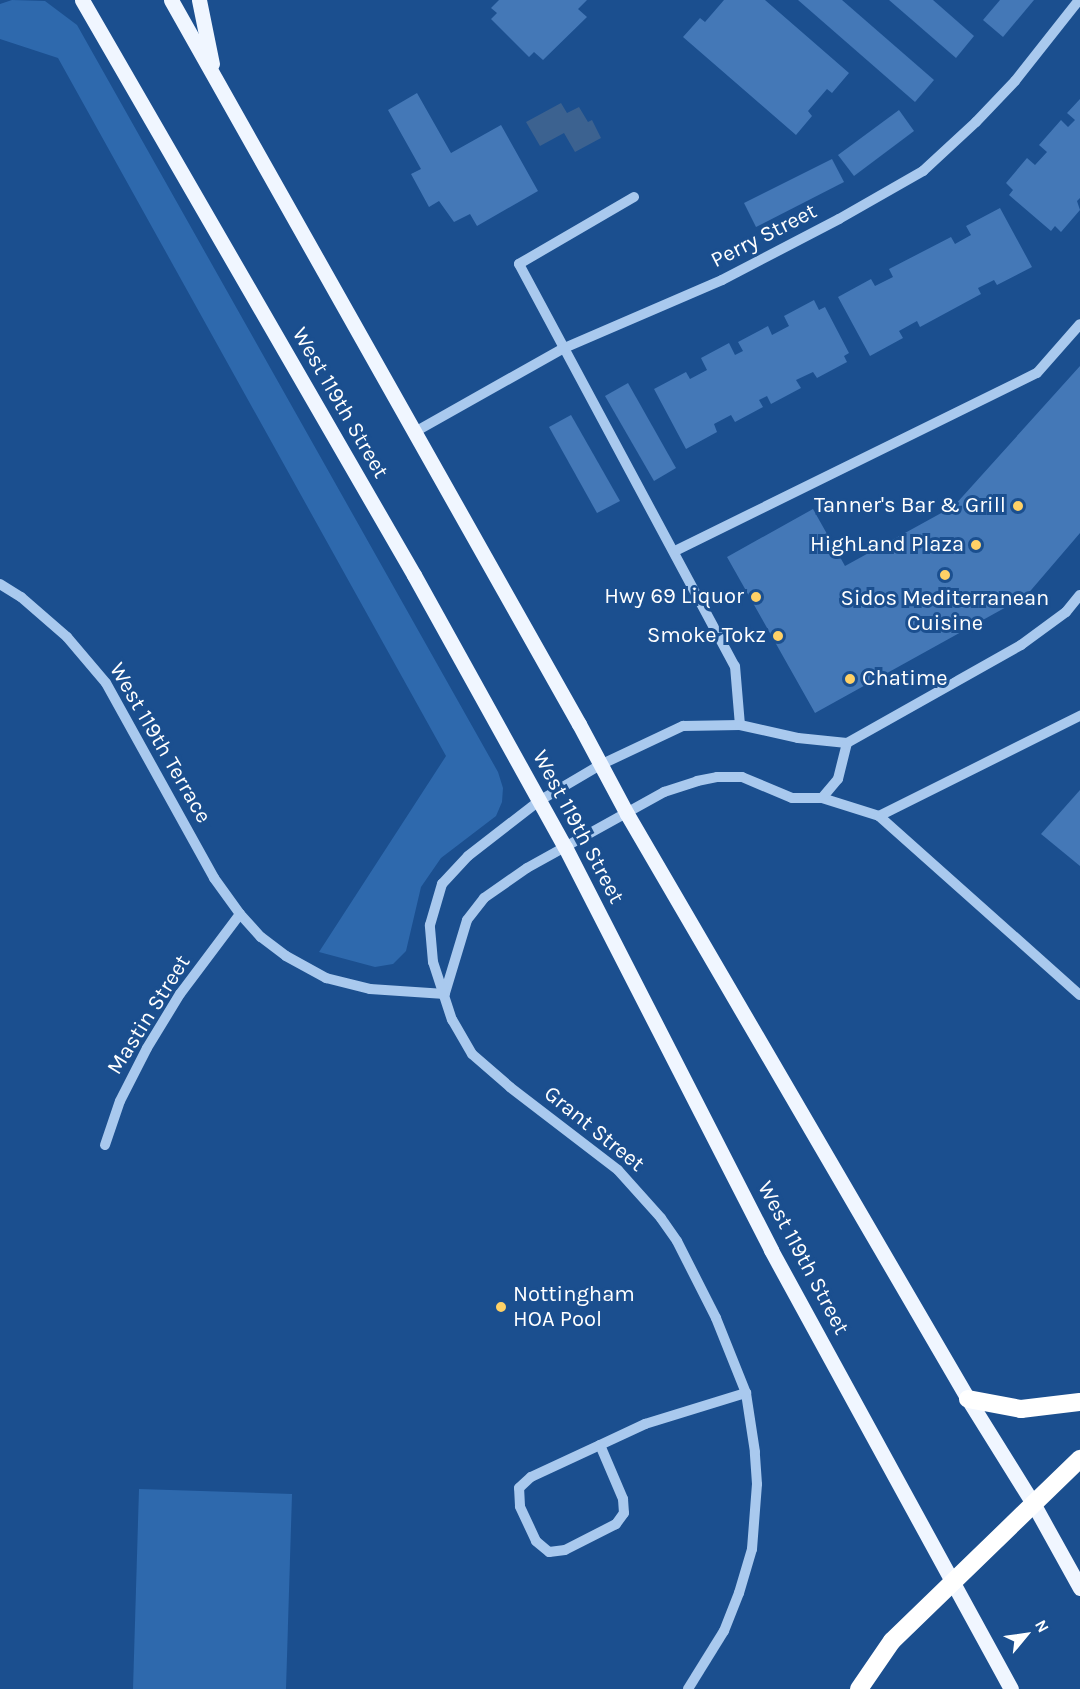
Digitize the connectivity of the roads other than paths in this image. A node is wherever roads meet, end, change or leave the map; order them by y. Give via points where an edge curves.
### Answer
1 (82, 0) edge
2 (171, 0) edge
3 (199, 0) edge
4 (1079, 0) edge
5 (216, 78) junction
6 (634, 197) dead end
7 (1080, 324) edge
8 (562, 349) junction
9 (413, 433) junction
10 (675, 550) junction
11 (0, 584) edge
12 (1080, 595) edge
13 (1080, 716) edge
14 (740, 725) junction
15 (847, 743) junction
16 (600, 765) junction
17 (822, 798) junction
18 (539, 801) junction
19 (627, 814) junction
20 (879, 816) junction
21 (565, 847) junction
22 (240, 914) junction
23 (445, 994) junction
24 (1080, 995) edge
25 (105, 1144) dead end
26 (746, 1393) junction
27 (968, 1400) junction
28 (1080, 1402) edge
29 (600, 1445) junction
30 (1080, 1460) edge
31 (1035, 1505) junction
32 (952, 1582) junction
33 (1080, 1588) edge
34 (688, 1689) edge
35 (859, 1689) edge
36 (1011, 1689) edge

1 - 18 main road, West 119th Street via 414,575
2 - 5 main road
3 - 5 main road
4 - 8 street, Perry Street via 1015,81 923,171 722,280
5 - 9 main road
6 - 8 street via 519,264
7 - 10 street via 1037,373
8 - 9 street, Perry Street
8 - 10 street
9 - 16 main road
10 - 14 street via 735,666
11 - 22 street, West 119th Terrace via 68,637 106,683 214,878
12 - 15 street via 1065,612 1021,645
13 - 20 street
14 - 15 street via 798,738
14 - 16 street via 683,726
15 - 17 street via 838,779
16 - 18 street
16 - 19 main road
17 - 19 street via 792,798 742,777 717,777 664,792
17 - 20 street
18 - 21 main road, West 119th Street
18 - 23 street via 468,856 442,884 430,926 433,962
19 - 21 street
19 - 27 main road
20 - 24 street
21 - 23 street via 484,898 467,920
21 - 32 main road, West 119th Street via 771,1250
22 - 23 street via 286,956 326,978 370,989
22 - 25 street, Mastin Street via 180,994 147,1048 120,1101
23 - 26 street, Grant Street via 452,1020 472,1054 618,1170 662,1218 716,1318
26 - 29 street via 645,1424
26 - 34 street, Grant Street via 758,1484 752,1549 724,1631
27 - 28 highway via 1021,1409
27 - 31 main road
29 - 29 street via 531,1477 519,1488 520,1506 536,1540 549,1552 566,1550 616,1524 624,1513 623,1499
30 - 31 highway
31 - 32 highway
31 - 33 main road
32 - 35 highway via 892,1641
32 - 36 main road, West 119th Street

